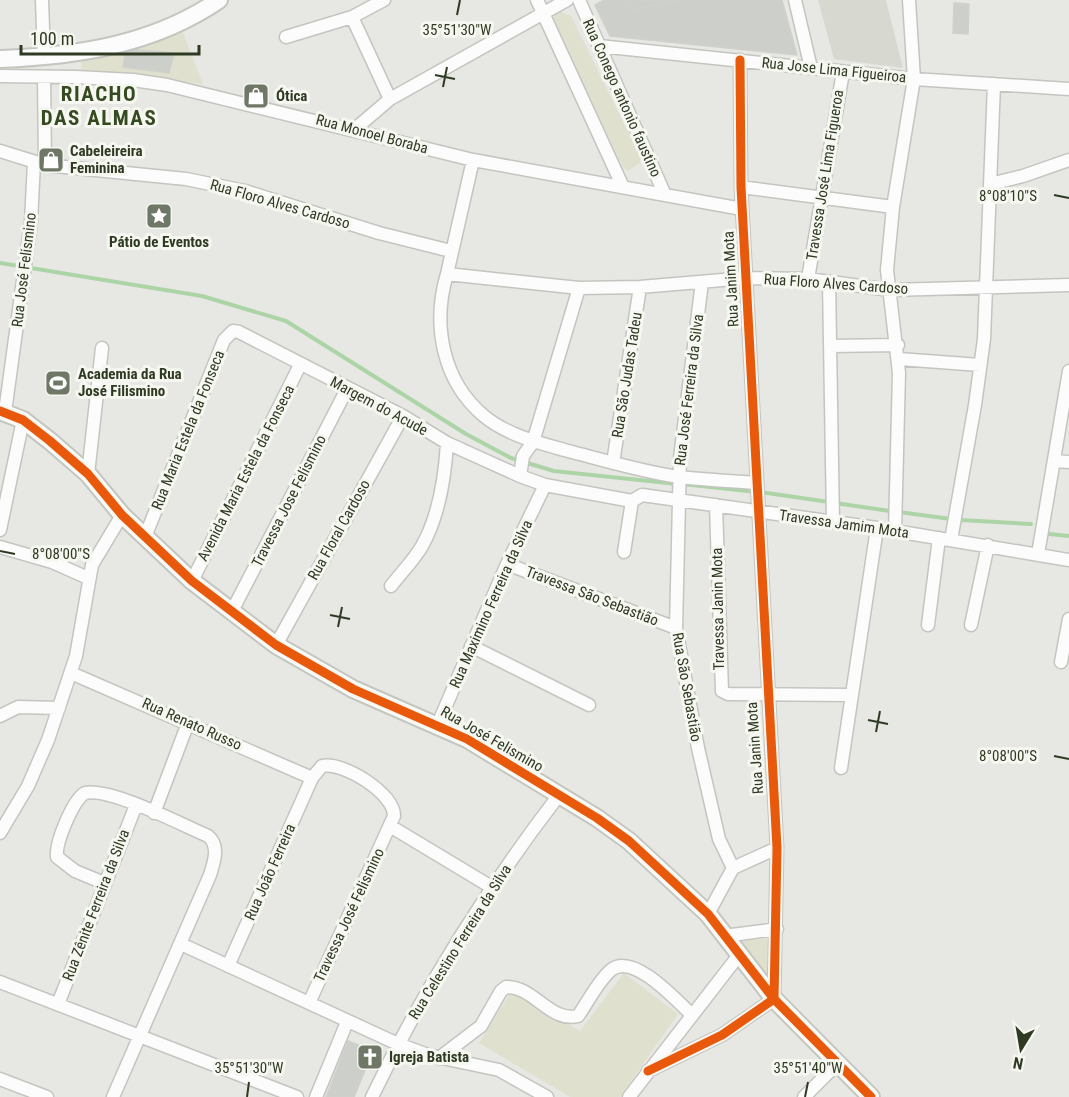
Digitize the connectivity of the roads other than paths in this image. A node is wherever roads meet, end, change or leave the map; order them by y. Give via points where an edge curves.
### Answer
1 (42, 0) edge
2 (219, 0) edge
3 (384, 0) edge
4 (537, 0) edge
5 (567, 0) edge
6 (579, 0) edge
7 (795, 0) edge
8 (909, 0) edge
9 (543, 12) junction
10 (352, 17) junction
11 (286, 37) dead end
12 (598, 46) junction
13 (44, 57) junction
14 (0, 59) edge
15 (740, 60) junction
16 (811, 68) junction
17 (843, 72) junction
18 (0, 76) edge
19 (44, 77) junction
20 (914, 79) junction
21 (994, 84) junction
22 (1069, 88) edge
23 (390, 99) junction
24 (355, 129) junction
25 (0, 151) edge
26 (473, 160) junction
27 (1069, 160) edge
28 (39, 163) junction
29 (990, 184) junction
30 (623, 187) junction
31 (741, 187) junction
32 (665, 195) junction
33 (821, 196) junction
34 (893, 207) junction
35 (742, 209) junction
36 (451, 251) junction
37 (447, 274) junction
38 (746, 278) junction
39 (808, 279) junction
40 (702, 282) junction
41 (829, 282) junction
42 (1069, 285) edge
43 (640, 287) junction
44 (579, 288) junction
45 (987, 288) junction
46 (890, 290) junction
47 (239, 332) joint
48 (898, 345) junction
49 (830, 346) junction
50 (102, 348) dead end
51 (899, 359) junction
52 (300, 364) junction
53 (980, 365) junction
54 (1069, 371) edge
55 (347, 389) junction
56 (3, 411) edge
57 (403, 416) junction
58 (23, 420) junction
59 (533, 442) junction
60 (447, 443) junction
61 (1054, 461) junction
62 (1069, 462) edge
63 (613, 463) junction
64 (521, 466) junction
65 (88, 474) junction
66 (679, 477) junction
67 (545, 485) junction
68 (757, 489) junction
69 (637, 498) junction
70 (678, 499) junction
71 (716, 505) junction
72 (758, 511) junction
73 (122, 514) junction
74 (833, 522) junction
75 (877, 528) junction
76 (0, 530) edge
77 (895, 531) junction
78 (145, 537) junction
79 (945, 539) junction
80 (988, 545) junction
81 (0, 547) edge
82 (624, 552) dead end
83 (1038, 554) junction
84 (1069, 560) edge
85 (507, 564) junction
86 (88, 578) junction
87 (192, 581) junction
88 (391, 586) dead end
89 (231, 613) junction
90 (1069, 619) edge
91 (928, 625) dead end
92 (971, 625) dead end
93 (676, 628) junction
94 (276, 645) junction
95 (471, 646) junction
96 (1061, 662) dead end
97 (71, 673) junction
98 (767, 695) junction
99 (850, 695) junction
100 (589, 705) dead end
101 (59, 708) junction
102 (0, 716) edge
103 (189, 723) junction
104 (438, 724) junction
105 (841, 768) dead end
106 (312, 778) junction
107 (559, 795) junction
108 (136, 805) junction
109 (154, 813) junction
110 (390, 826) junction
111 (0, 833) edge
112 (777, 848) junction
113 (733, 868) junction
114 (104, 883) junction
115 (493, 888) junction
116 (708, 914) junction
117 (777, 929) junction
118 (724, 936) junction
119 (181, 944) junction
120 (739, 955) junction
121 (228, 966) junction
122 (0, 982) edge
123 (774, 999) junction
124 (309, 1003) junction
125 (58, 1004) junction
126 (691, 1014) junction
127 (347, 1022) junction
128 (139, 1036) junction
129 (398, 1044) junction
130 (439, 1058) junction
131 (838, 1063) junction
132 (648, 1071) junction
133 (0, 1079) edge
134 (47, 1097) edge
135 (113, 1097) edge
136 (297, 1097) edge
137 (316, 1097) edge
138 (372, 1097) edge
139 (547, 1097) edge
140 (629, 1097) edge
141 (804, 1097) edge
142 (871, 1097) edge

1 - 13 street
2 - 13 street via 196,15 123,44
3 - 10 street
4 - 9 street
5 - 9 street
6 - 12 street, Rua Conego antonio faustino
7 - 16 street
8 - 20 street
9 - 23 street
9 - 30 street
10 - 11 street
10 - 23 street
12 - 15 street, Rua Jose Lima Figueiroa
12 - 32 street, Rua Conego antonio faustino
13 - 14 street
15 - 16 street, Rua Jose Lima Figueiroa
15 - 31 street, Rua Janim Mota
16 - 17 street, Rua Jose Lima Figueiroa
17 - 20 street, Rua Jose Lima Figueiroa
17 - 33 street, Travessa José Lima Figueroa
18 - 19 street, Rua Monoel Boraba
19 - 24 street, Rua Monoel Boraba via 167,85
19 - 28 street, Rua José Felismino
20 - 21 street, Rua Jose Lima Figueiroa
20 - 34 street
21 - 22 street, Rua Jose Lima Figueiroa
21 - 29 street
23 - 24 street
24 - 26 street, Rua Monoel Boraba
25 - 28 street, Rua Floro Alves Cardoso
26 - 30 street, Rua Monoel Boraba
26 - 36 street
27 - 29 street
28 - 36 street, Rua Floro Alves Cardoso via 186,179 245,191
28 - 56 street, Rua José Felismino
29 - 45 street
30 - 32 street, Rua Monoel Boraba
31 - 33 street
31 - 35 street, Rua Janim Mota
32 - 35 street, Rua Monoel Boraba
33 - 34 street
33 - 39 street, Travessa José Lima Figueroa
34 - 46 street via 886,270
35 - 38 street, Rua Janim Mota
36 - 37 street
37 - 44 street, Rua Floro Alves Cardoso
37 - 59 street via 440,298 441,336 448,366 460,392 485,417
38 - 39 street, Rua Floro Alves Cardoso
38 - 40 street, Rua Floro Alves Cardoso
38 - 68 street, Rua Janim Mota
39 - 41 street, Rua Floro Alves Cardoso
40 - 43 street, Rua Floro Alves Cardoso
40 - 66 street, Rua José Ferreira da Silva
41 - 46 street, Rua Floro Alves Cardoso
41 - 49 street
42 - 45 street, Rua Floro Alves Cardoso
43 - 44 street, Rua Floro Alves Cardoso
43 - 63 street, Rua São Judas Tadeu
44 - 59 street
45 - 46 street, Rua Floro Alves Cardoso
45 - 53 street
46 - 48 street
47 - 52 street, Margem do Acude
47 - 78 street, Rua Maria Estela da Fonseca via 224,340
48 - 49 street
48 - 51 street
49 - 74 street
50 - 65 street
51 - 53 street
51 - 77 street
52 - 55 street, Margem do Acude
52 - 87 street, Avenida Maria Estela da Fonseca
53 - 79 street
54 - 61 street
55 - 57 street, Margem do Acude
55 - 89 street, Travessa Jose Felismino
56 - 58 street, Rua José Felismino
57 - 60 street, Margem do Acude
57 - 94 street, Rua Floral Cardoso
58 - 65 street, Rua José Felismino
58 - 76 street
59 - 63 street
59 - 64 street
60 - 64 street, Margem do Acude
60 - 88 street via 432,525 421,547
61 - 62 street
61 - 83 street
63 - 66 street
64 - 67 street, Margem do Acude
65 - 73 street, Rua José Felismino
66 - 68 street
66 - 70 street, Rua José Ferreira da Silva
67 - 69 street
67 - 85 street, Rua Maximino Ferreira da Silva
68 - 72 street, Rua Janin Mota
69 - 70 street, Travessa Jamim Mota
69 - 82 street
70 - 71 street, Travessa Jamim Mota
70 - 93 street, Rua São Sebastião
71 - 72 street, Travessa Jamim Mota
71 - 98 street, Travessa Janin Mota via 720,687 728,694
72 - 74 street, Travessa Jamim Mota
72 - 98 street, Rua Janin Mota
73 - 78 street, Rua José Felismino
73 - 86 street
74 - 75 street, Travessa Jamim Mota
75 - 77 street, Travessa Jamim Mota
75 - 99 street
77 - 79 street, Travessa Jamim Mota
78 - 87 street, Rua José Felismino
79 - 80 street, Travessa Jamim Mota
79 - 91 street
80 - 83 street, Travessa Jamim Mota
80 - 92 street
81 - 86 street via 52,562
83 - 84 street, Travessa Jamim Mota
85 - 93 street, Travessa São Sebastião
85 - 95 street, Rua Maximino Ferreira da Silva
86 - 97 street
87 - 89 street, Rua José Felismino
89 - 94 street, Rua José Felismino
90 - 96 street
93 - 113 street, Rua São Sebastião via 719,839
94 - 104 street, Rua José Felismino via 353,689
95 - 100 street
95 - 104 street, Rua Maximino Ferreira da Silva
97 - 101 street
97 - 103 street, Rua Renato Russo
98 - 99 street, Travessa Janin Mota
98 - 112 street, Rua Janin Mota
99 - 105 street
101 - 102 street via 18,707
101 - 111 street via 28,786
103 - 106 street, Rua Renato Russo
103 - 109 street
104 - 107 street, Rua José Felismino
106 - 110 street via 319,767 329,764 355,774 390,802 394,812
106 - 121 street, Rua João Ferreira
107 - 115 street, Rua Celestino Ferreira da Silva
107 - 116 street, Rua José Felismino via 629,841
108 - 109 street
108 - 114 street, Rua Zênite Ferreira da Silva
108 - 114 street via 105,794 85,793 58,842 60,861
109 - 119 street via 208,836 215,849 210,875
110 - 115 street
110 - 124 street, Travessa José Felismino
112 - 113 street
112 - 117 street, Rua Janin Mota
113 - 116 street
114 - 125 street, Rua Zênite Ferreira da Silva
115 - 129 street, Rua Celestino Ferreira da Silva via 428,987
116 - 118 street, Rua José Felismino
117 - 118 street
117 - 123 street, Rua Janin Mota
118 - 120 street, Rua José Felismino
119 - 121 street
119 - 128 street
120 - 123 street, Rua José Felismino
120 - 126 street
121 - 124 street
122 - 125 street
123 - 131 street, Rua José Felismino
123 - 132 street via 722,1035
124 - 127 street
125 - 128 street
126 - 130 street via 640,970 622,966 610,970 578,1016 561,1016 518,988 506,987 481,1026
126 - 132 street
127 - 129 street
127 - 137 street
128 - 135 street
128 - 136 street
129 - 130 street
129 - 138 street, Rua Celestino Ferreira da Silva
130 - 139 street via 499,1070
131 - 141 street
131 - 142 street, Rua José Felismino
132 - 140 street
133 - 134 street

